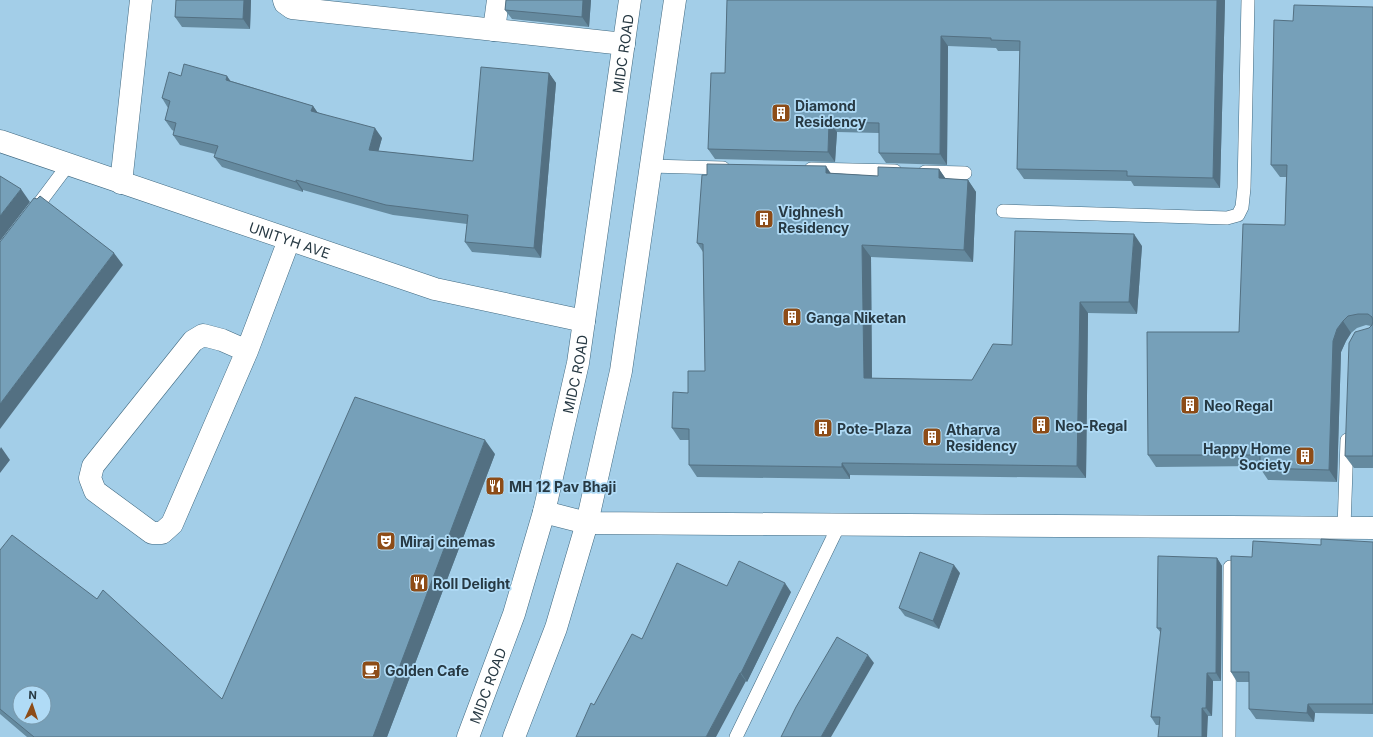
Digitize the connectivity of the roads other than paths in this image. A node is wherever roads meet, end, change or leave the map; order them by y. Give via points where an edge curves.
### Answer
1 (141, 0) edge
2 (284, 0) edge
3 (498, 0) edge
4 (630, 0) edge
5 (675, 0) edge
6 (1248, 0) edge
7 (378, 9) edge
8 (494, 30) junction
9 (624, 44) junction
10 (0, 141) edge
11 (68, 165) junction
12 (650, 166) junction
13 (733, 168) edge
14 (797, 169) edge
15 (965, 173) dead end
16 (121, 183) junction
17 (1004, 211) dead end
18 (24, 223) edge
19 (289, 240) junction
20 (584, 321) junction
21 (247, 351) junction
22 (1347, 429) edge
23 (544, 512) junction
24 (587, 523) junction
25 (839, 525) junction
26 (1344, 528) junction
27 (1373, 528) edge
28 (1230, 567) edge
29 (468, 737) edge
30 (514, 737) edge
31 (736, 737) edge
32 (1229, 737) edge

1 - 16 street
2 - 7 street via 292,8
3 - 8 street
4 - 9 street, MIDC ROAD
5 - 12 street
6 - 17 lane via 1244,188 1242,207 1238,214 1227,218
7 - 8 street
8 - 9 street
9 - 20 street, MIDC ROAD
10 - 11 street, UNITYH AVE
11 - 16 street, UNITYH AVE
11 - 18 lane
12 - 13 lane
12 - 24 street via 621,371
14 - 15 lane
16 - 19 street, UNITYH AVE
19 - 20 street, UNITYH AVE via 435,289
19 - 21 street
20 - 23 street, MIDC ROAD via 578,363
21 - 21 street via 172,524 162,533 152,533 95,491 90,478 93,466 193,341 203,335
22 - 26 lane
23 - 24 street
23 - 29 street, MIDC ROAD via 514,614
24 - 25 street
24 - 30 street via 556,628
25 - 26 street
25 - 31 lane
26 - 27 street
28 - 32 lane

